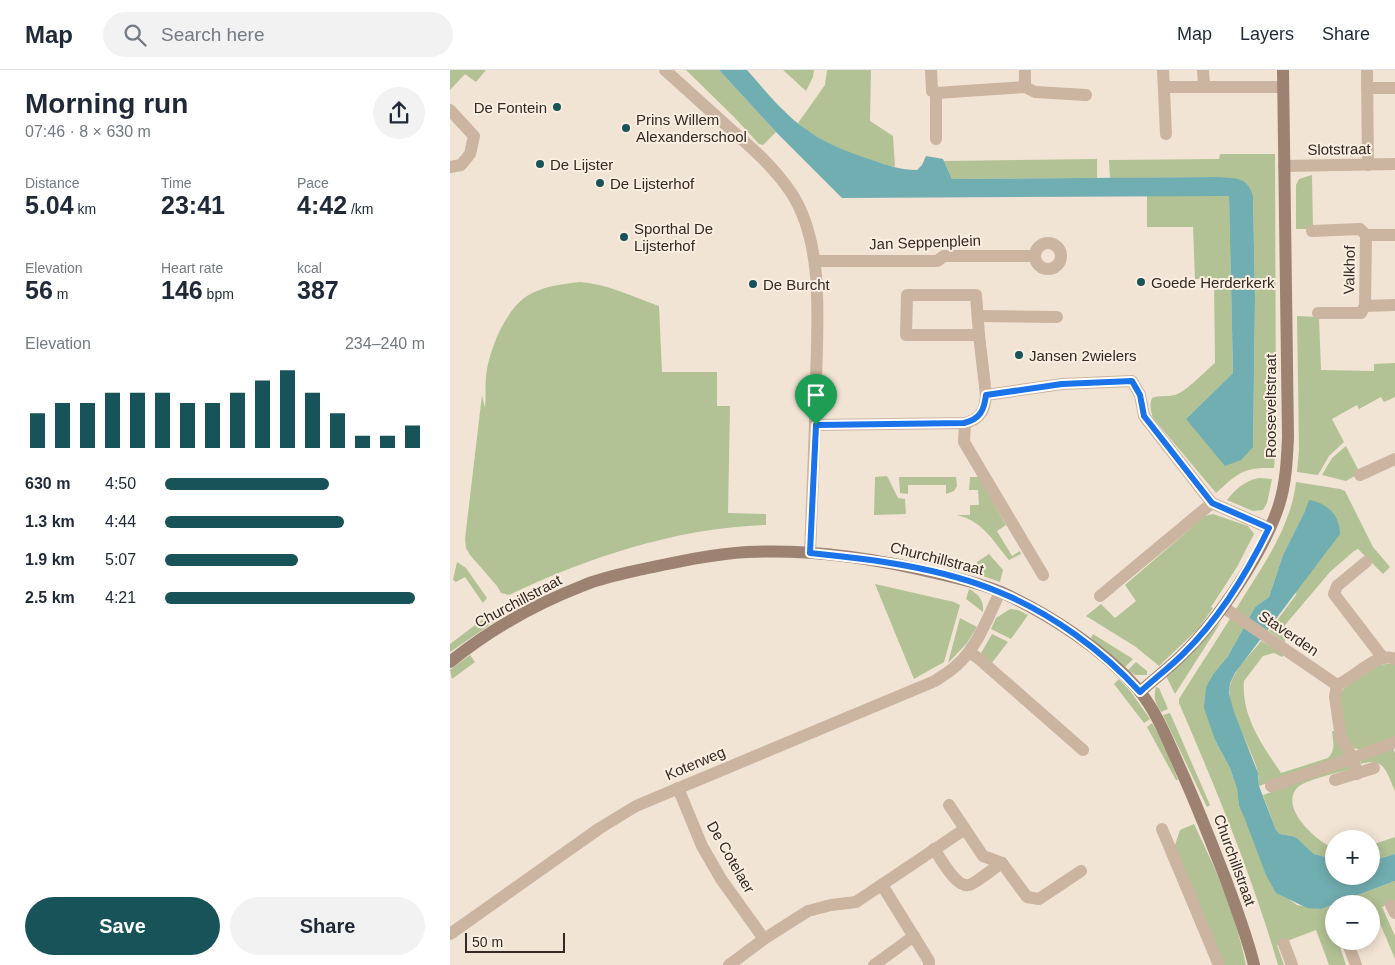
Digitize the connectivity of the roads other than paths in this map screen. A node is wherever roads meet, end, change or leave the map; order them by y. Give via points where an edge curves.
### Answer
1 (665, 70) edge
2 (931, 70) edge
3 (1025, 70) edge
4 (1163, 70) edge
5 (1203, 70) edge
6 (1283, 70) edge
7 (1367, 70) edge
8 (1164, 86) junction
9 (1204, 86) junction
10 (1025, 87) junction
11 (1283, 87) junction
12 (1367, 88) junction
13 (1395, 88) edge
14 (936, 93) junction
15 (1086, 95) dead end
16 (450, 110) edge
17 (1166, 134) dead end
18 (936, 139) dead end
19 (1395, 164) edge
20 (1368, 165) junction
21 (1284, 166) junction
22 (450, 167) edge
23 (1312, 231) dead end
24 (1366, 235) junction
25 (1395, 235) edge
26 (1035, 256) dead end
27 (815, 261) junction
28 (1364, 306) junction
29 (1395, 306) edge
30 (1318, 313) dead end
31 (978, 316) junction
32 (1058, 317) dead end
33 (979, 334) junction
34 (986, 395) junction
35 (964, 423) junction
36 (816, 425) junction
37 (1395, 459) edge
38 (1360, 475) dead end
39 (1212, 503) junction
40 (1269, 528) junction
41 (810, 553) junction
42 (1366, 562) dead end
43 (1044, 575) dead end
44 (1000, 592) junction
45 (1100, 596) dead end
46 (1223, 607) junction
47 (968, 652) junction
48 (1389, 658) edge
49 (450, 662) edge
50 (1337, 685) junction
51 (1140, 692) junction
52 (1395, 742) edge
53 (1083, 750) dead end
54 (1353, 758) junction
55 (1374, 768) dead end
56 (1357, 774) junction
57 (1335, 780) dead end
58 (1271, 786) dead end
59 (678, 788) junction
60 (949, 805) dead end
61 (965, 829) junction
62 (1162, 830) dead end
63 (934, 849) junction
64 (1002, 863) junction
65 (1081, 871) dead end
66 (882, 885) junction
67 (450, 934) edge
68 (914, 936) junction
69 (764, 939) junction
70 (1284, 944) dead end
71 (1350, 950) edge
72 (744, 960) edge
73 (729, 965) edge
74 (874, 965) edge
75 (929, 965) edge
76 (1219, 965) edge
77 (1254, 965) edge
78 (1292, 965) edge
79 (1356, 965) edge

1 - 27 street via 762,156 780,178 803,218
2 - 14 street via 932,91
3 - 10 street
4 - 8 street
5 - 9 street
6 - 11 street, Rooseveltstraat
7 - 12 street
8 - 9 street
8 - 17 street
9 - 11 street
10 - 14 street
10 - 15 street via 1035,92
11 - 21 street, Rooseveltstraat
12 - 13 street
12 - 20 street
14 - 18 street
16 - 22 street via 474,136 470,154 461,165
19 - 20 street, Slotstraat
20 - 21 street, Slotstraat
21 - 40 street, Rooseveltstraat via 1287,451 1279,505
23 - 24 street, Valkhof via 1360,229
24 - 25 street, Valkhof
24 - 28 street, Valkhof
26 - 27 street, Jan Seppenplein via 944,256 937,261
27 - 36 street
28 - 29 street, Valkhof
28 - 30 street, Valkhof via 1361,312
31 - 32 street
31 - 33 street
31 - 33 street via 976,295 908,295 906,335
33 - 34 street
34 - 35 street via 980,416
34 - 39 street via 1062,384 1132,381 1140,395 1144,416
35 - 36 street
35 - 43 street via 964,442
36 - 41 street
37 - 38 street
39 - 40 street
39 - 45 street
40 - 46 street, Rooseveltstraat
41 - 44 street, Churchillstraat via 892,562
41 - 49 street, Churchillstraat via 747,552 689,559 584,585 545,602 476,641
42 - 48 street via 1338,586 1334,594
44 - 47 street, Koterweg
44 - 51 street, Churchillstraat via 1053,621 1096,650
46 - 50 street, Staverden
46 - 51 street, Rooseveltstraat via 1183,654
47 - 53 street
47 - 59 street, Koterweg via 957,666 934,680
48 - 50 street via 1376,660
50 - 54 street via 1335,697 1341,738
51 - 77 street, Churchillstraat via 1157,718 1200,813 1248,940
52 - 54 street
54 - 56 street
54 - 58 street
55 - 56 street
56 - 57 street
59 - 67 street, Koterweg via 636,806 600,828
59 - 69 street, De Cotelaer via 702,846
60 - 61 street
61 - 63 street
61 - 64 street via 983,856
62 - 76 street
63 - 64 street via 961,885 969,885
63 - 66 street
64 - 65 street via 1027,897 1038,900
66 - 68 street
66 - 69 street via 856,902 808,910
68 - 74 street
68 - 75 street
69 - 72 street
70 - 78 street
71 - 79 street
72 - 73 street

